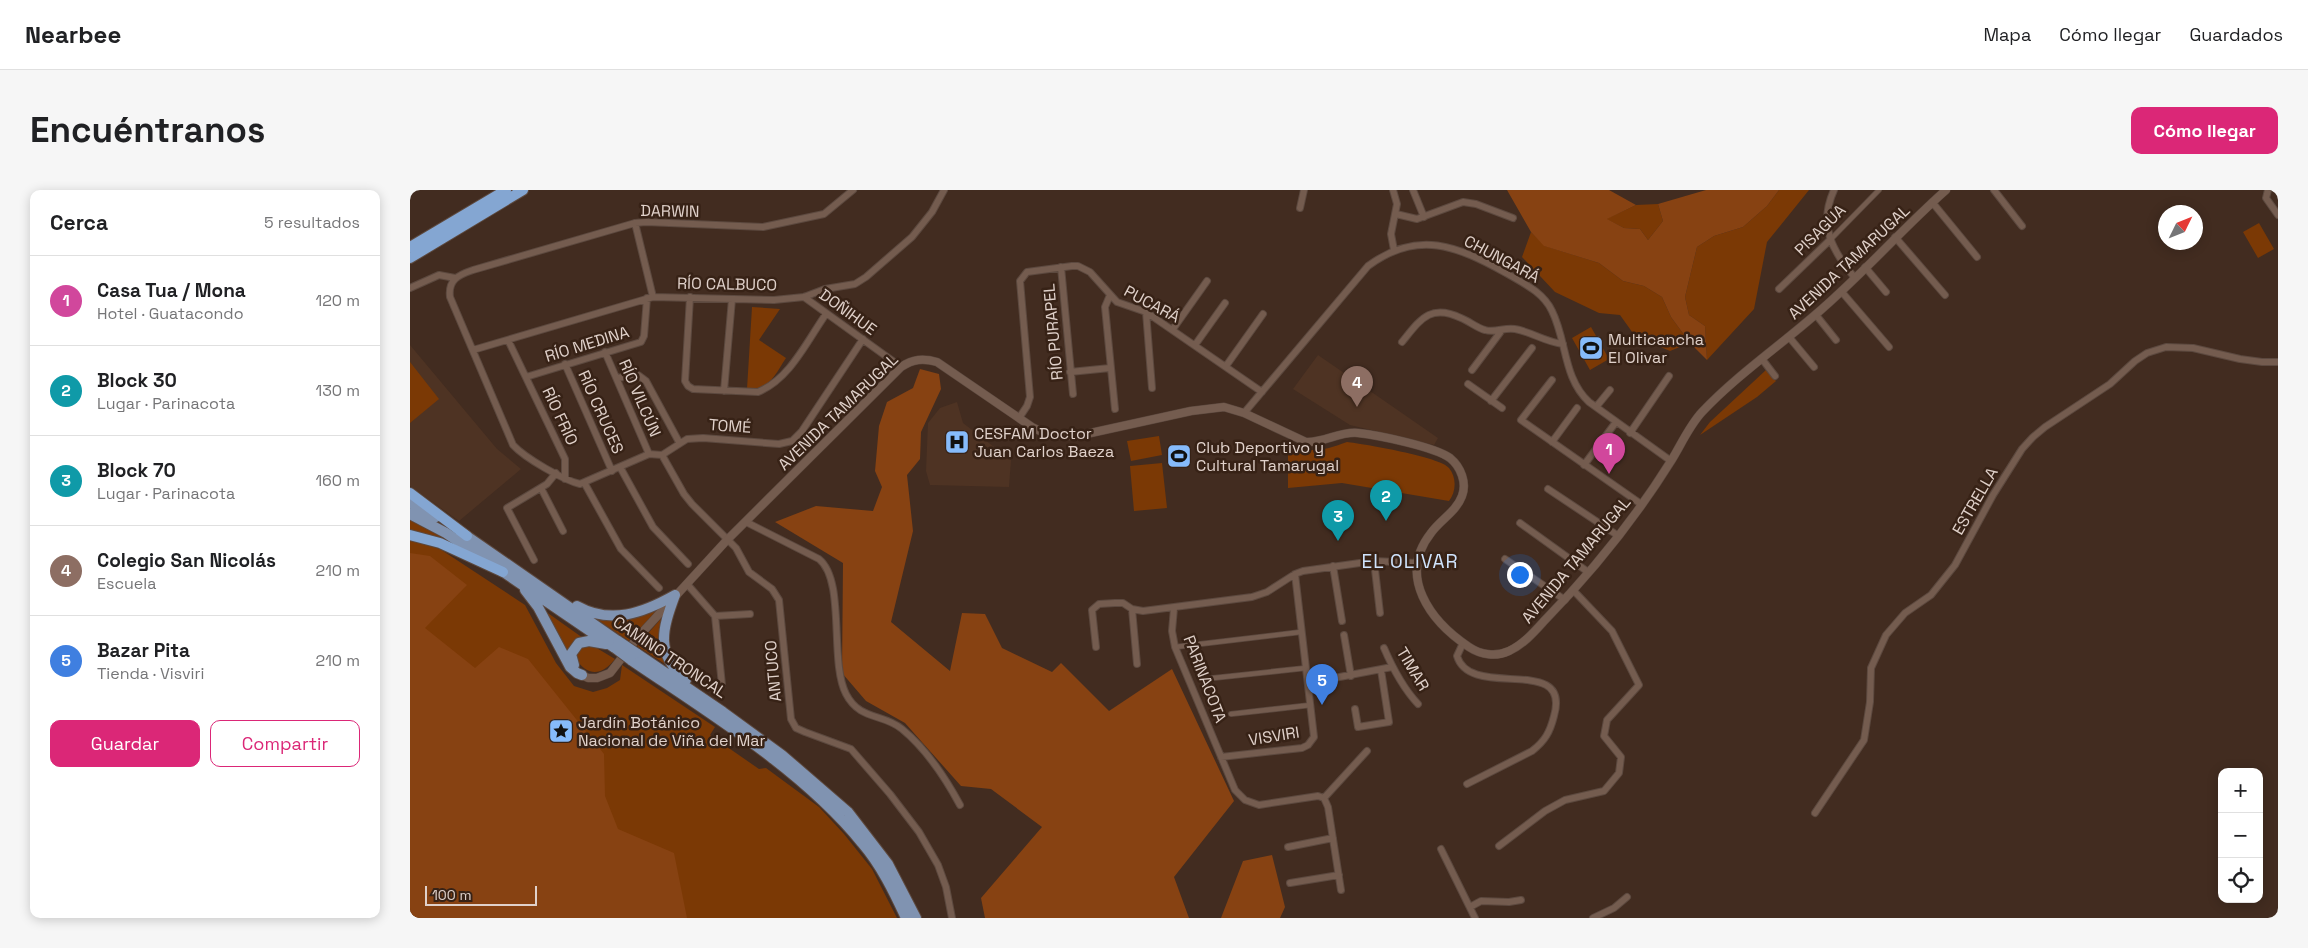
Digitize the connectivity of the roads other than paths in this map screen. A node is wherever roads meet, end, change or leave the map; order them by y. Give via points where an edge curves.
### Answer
1 (506, 190) edge
2 (523, 190) edge
3 (852, 190) edge
4 (944, 190) edge
5 (1304, 190) edge
6 (1393, 190) edge
7 (1413, 190) edge
8 (1834, 190) edge
9 (1879, 190) edge
10 (1946, 190) edge
11 (1994, 190) edge
12 (2263, 190) edge
13 (2268, 190) edge
14 (2266, 198) junction
15 (1932, 202) junction
16 (1300, 208) dead end
17 (1396, 214) junction
18 (2278, 215) edge
19 (1424, 217) junction
20 (1512, 218) dead end
21 (635, 223) junction
22 (2022, 226) dead end
23 (1895, 237) junction
24 (1831, 239) junction
25 (410, 247) edge
26 (1394, 250) junction
27 (1977, 257) dead end
28 (410, 258) edge
29 (1061, 267) junction
30 (1866, 267) junction
31 (454, 278) junction
32 (1855, 278) junction
33 (1206, 281) dead end
34 (410, 288) edge
35 (1779, 290) dead end
36 (1842, 291) junction
37 (1886, 292) dead end
38 (1110, 295) junction
39 (1945, 295) dead end
40 (650, 297) junction
41 (690, 297) junction
42 (804, 297) junction
43 (732, 299) junction
44 (1225, 303) dead end
45 (1146, 312) junction
46 (826, 314) junction
47 (1263, 314) dead end
48 (1816, 315) junction
49 (1173, 329) junction
50 (1502, 330) junction
51 (1789, 337) junction
52 (863, 339) junction
53 (508, 340) junction
54 (1836, 340) dead end
55 (1402, 342) dead end
56 (1562, 344) junction
57 (1195, 345) junction
58 (1888, 347) dead end
59 (1532, 348) dead end
60 (472, 350) junction
61 (605, 352) junction
62 (1762, 359) junction
63 (2278, 362) edge
64 (565, 364) junction
65 (1226, 366) junction
66 (901, 367) junction
67 (1814, 367) dead end
68 (1110, 368) junction
69 (1472, 370) dead end
70 (1070, 372) junction
71 (1669, 376) dead end
72 (1775, 376) dead end
73 (526, 377) junction
74 (617, 378) junction
75 (1552, 380) dead end
76 (1468, 384) dead end
77 (1152, 388) dead end
78 (1610, 390) dead end
79 (724, 391) junction
80 (1262, 392) junction
81 (1073, 394) dead end
82 (1491, 401) junction
83 (1596, 407) junction
84 (1502, 408) dead end
85 (1577, 408) dead end
86 (1115, 409) dead end
87 (1244, 413) junction
88 (1019, 418) junction
89 (1616, 422) junction
90 (1630, 432) junction
91 (679, 442) junction
92 (1552, 442) junction
93 (649, 454) junction
94 (662, 454) junction
95 (1671, 462) junction
96 (1584, 465) junction
97 (620, 467) junction
98 (612, 471) junction
99 (556, 473) junction
100 (565, 479) junction
101 (585, 484) junction
102 (541, 488) junction
103 (1548, 489) dead end
104 (410, 493) edge
105 (410, 504) edge
106 (1641, 504) junction
107 (410, 514) edge
108 (746, 522) junction
109 (1520, 523) dead end
110 (563, 531) dead end
111 (1617, 534) junction
112 (410, 535) edge
113 (467, 536) junction
114 (728, 540) junction
115 (1505, 559) dead end
116 (534, 560) dead end
117 (1374, 561) junction
118 (688, 564) dead end
119 (1416, 564) junction
120 (1333, 566) junction
121 (503, 572) junction
122 (1588, 572) junction
123 (1295, 574) junction
124 (530, 578) junction
125 (519, 582) junction
126 (687, 584) junction
127 (659, 588) dead end
128 (1573, 590) junction
129 (675, 595) junction
130 (1565, 600) junction
131 (1174, 608) junction
132 (1132, 609) junction
133 (1380, 613) dead end
134 (750, 614) dead end
135 (715, 616) junction
136 (1342, 621) dead end
137 (1301, 632) junction
138 (1344, 635) dead end
139 (1463, 643) junction
140 (615, 645) junction
141 (1096, 647) dead end
142 (1175, 647) junction
143 (1384, 648) dead end
144 (634, 656) junction
145 (1137, 664) dead end
146 (1306, 668) junction
147 (1392, 668) junction
148 (1381, 670) junction
149 (582, 675) junction
150 (1351, 676) junction
151 (1204, 679) dead end
152 (1308, 683) junction
153 (722, 685) dead end
154 (1418, 704) dead end
155 (1311, 705) junction
156 (1356, 709) dead end
157 (723, 712) junction
158 (1231, 714) dead end
159 (1367, 751) dead end
160 (1221, 757) junction
161 (1467, 784) dead end
162 (1324, 798) junction
163 (960, 805) dead end
164 (1815, 814) dead end
165 (1333, 838) junction
166 (1288, 846) dead end
167 (1499, 846) dead end
168 (1441, 849) dead end
169 (1339, 875) junction
170 (1290, 883) dead end
171 (1341, 890) dead end
172 (1627, 897) dead end
173 (1521, 900) dead end
174 (1470, 907) junction
175 (906, 918) edge
176 (916, 918) edge
177 (952, 918) edge
178 (1475, 918) edge
179 (1593, 918) edge

1 - 25 highway
2 - 28 highway
3 - 21 street, DARWIN via 824,214 763,227
4 - 42 street, RÍO CALBUCO via 924,224 866,277 856,284
5 - 16 street
6 - 17 street
7 - 19 street
8 - 24 street via 1826,210
9 - 24 street, PISAGUA
10 - 15 street, AVENIDA TAMARUGAL
11 - 22 street
12 - 14 street
13 - 14 street
14 - 18 street
15 - 23 street, AVENIDA TAMARUGAL
15 - 27 street
17 - 19 street via 1411,219
17 - 26 street via 1391,234
19 - 20 street via 1463,202
21 - 31 street, DARWIN
21 - 40 street, RÍO MEDINA
23 - 30 street, AVENIDA TAMARUGAL
23 - 39 street
24 - 32 street via 1840,260
24 - 35 street, PISAGUA
26 - 56 street, CHUNGARÁ via 1424,244 1450,246 1510,276 1547,302
26 - 80 street, CHUNGARÁ via 1368,266
29 - 38 street, PUCARÁ via 1084,268
29 - 70 street, RÍO PURAPEL
29 - 88 street, PUCARÁ via 1027,272 1020,281 1030,397
30 - 32 street, AVENIDA TAMARUGAL
30 - 37 street
31 - 34 street, DARWIN via 439,275
31 - 60 street via 449,287 450,297
32 - 36 street, AVENIDA TAMARUGAL
33 - 49 street
36 - 48 street, AVENIDA TAMARUGAL
36 - 58 street
38 - 45 street, PUCARÁ via 1122,305
38 - 68 street via 1104,307
40 - 41 street, RÍO CALBUCO
40 - 53 street, RÍO CALBUCO
40 - 61 street, RÍO MEDINA via 641,342
41 - 43 street, RÍO CALBUCO
41 - 79 street via 685,381 693,389
42 - 43 street, RÍO CALBUCO
42 - 46 street, DOÑIHUE
43 - 79 street
44 - 57 street
45 - 49 street, PUCARÁ
45 - 77 street
46 - 52 street, DOÑIHUE
46 - 79 street via 784,374 772,385 758,392
47 - 65 street
48 - 51 street, AVENIDA TAMARUGAL
48 - 54 street
49 - 57 street, PUCARÁ
50 - 55 street via 1484,330 1460,317 1436,312 1422,318
50 - 56 street via 1517,329 1545,341
50 - 69 street
51 - 62 street, AVENIDA TAMARUGAL
51 - 67 street
52 - 66 street, DOÑIHUE
52 - 91 street, TOMÉ via 792,441 779,444 703,438
53 - 60 street, RÍO CALBUCO
53 - 73 street, RÍO FRÍO
56 - 83 street, CHUNGARÁ via 1575,383 1583,396
57 - 65 street, PUCARÁ
59 - 82 street
60 - 99 street via 514,445
61 - 64 street, RÍO MEDINA
61 - 74 street, RÍO VILCÚN
62 - 72 street
62 - 95 street, AVENIDA TAMARUGAL via 1702,411
63 - 164 street, ESTRELLA via 2240,359 2193,348 2166,347 2135,361 2110,384 2033,437 1993,495 1954,565 1931,595 1906,613 1886,635 1871,668 1864,740
64 - 73 street, RÍO MEDINA
64 - 98 street, RÍO CRUCES
65 - 80 street, PUCARÁ
66 - 88 street, AVENIDA TAMARUGAL via 913,360 937,362
66 - 108 street, AVENIDA TAMARUGAL
68 - 70 street
68 - 86 street
70 - 81 street, RÍO PURAPEL
71 - 90 street
73 - 100 street, RÍO FRÍO via 565,459
74 - 91 street via 638,375 646,381
74 - 93 street, RÍO VILCÚN
75 - 92 street via 1521,420
76 - 82 street
78 - 83 street
80 - 87 street, CHUNGARÁ
82 - 84 street
83 - 89 street, CHUNGARÁ
85 - 92 street
87 - 88 street, AVENIDA TAMARUGAL via 1224,407 1209,408 1064,437 1040,432
87 - 119 street, AVENIDA TAMARUGAL via 1306,442 1354,432 1424,448 1448,457 1456,464 1462,475 1462,496 1425,540
89 - 90 street, CHUNGARÁ
89 - 96 street
90 - 95 street, CHUNGARÁ
91 - 94 street, TOMÉ
92 - 96 street
93 - 94 street
93 - 97 street
94 - 114 street, ANTUCO via 684,494
95 - 106 street, AVENIDA TAMARUGAL
96 - 106 street
97 - 98 street
97 - 118 street via 653,527
98 - 101 street
99 - 100 street
99 - 102 street
100 - 101 street
101 - 127 street via 621,549
102 - 110 street
102 - 116 street via 508,508
103 - 111 street
104 - 113 highway
105 - 113 main road, CAMINO TRONCAL
106 - 111 street, AVENIDA TAMARUGAL
107 - 121 main road, CAMINO TRONCAL via 446,533
108 - 114 street, AVENIDA TAMARUGAL
108 - 163 street via 819,559 828,567 840,673 846,695 861,712 902,729 939,772
109 - 122 street
111 - 122 street, AVENIDA TAMARUGAL
112 - 121 highway via 440,543
113 - 124 main road, CAMINO TRONCAL
114 - 126 street, AVENIDA TAMARUGAL
114 - 177 street, ANTUCO via 749,572 772,589 780,600 791,719 796,728 851,749 890,794 919,832 938,865
115 - 130 street
117 - 119 street
117 - 120 street
117 - 133 street
119 - 139 street, AVENIDA TAMARUGAL via 1418,586 1430,610
120 - 123 street
120 - 136 street
121 - 125 main road, CAMINO TRONCAL
122 - 128 street, AVENIDA TAMARUGAL
123 - 131 street via 1260,595
123 - 137 street, VISVIRI
124 - 129 main road via 586,611 607,616 635,614
124 - 140 main road, CAMINO TRONCAL
125 - 140 main road, CAMINO TRONCAL
125 - 149 main road via 538,607 570,667
126 - 129 street, AVENIDA TAMARUGAL
126 - 135 street
128 - 130 street, AVENIDA TAMARUGAL
128 - 167 street via 1612,631 1639,685 1607,720 1604,736 1620,757 1619,773 1604,791 1565,800
129 - 149 street, AVENIDA TAMARUGAL via 610,673 597,678
129 - 157 main road via 663,638 668,660 677,672
130 - 139 street, AVENIDA TAMARUGAL via 1530,635 1508,651 1485,654
131 - 132 street
131 - 142 street, PARINACOTA via 1172,631
132 - 141 street via 1123,603 1093,607
132 - 145 street
134 - 135 street
135 - 153 street
137 - 142 street
137 - 146 street, VISVIRI
138 - 150 street
139 - 161 street via 1457,656 1463,668 1496,678 1542,682 1552,688 1557,703 1548,736 1542,744
140 - 144 main road, CAMINO TRONCAL, bridge
140 - 149 main road via 583,641 575,646 571,658
142 - 160 street, PARINACOTA
143 - 147 street, TIMAR
144 - 157 main road, CAMINO TRONCAL
144 - 175 main road, CAMINO TRONCAL via 815,794 839,817 878,865
146 - 151 street
146 - 152 street, VISVIRI
147 - 148 street
147 - 154 street, TIMAR
148 - 150 street
148 - 156 street via 1389,722 1358,727
150 - 152 street
152 - 155 street, VISVIRI
155 - 158 street
155 - 160 street, VISVIRI via 1315,733 1308,745
157 - 176 main road, CAMINO TRONCAL via 782,755 848,812 888,864
159 - 162 street
160 - 162 street, PARINACOTA via 1235,790 1250,803 1259,805 1318,796
162 - 165 street
165 - 166 street
165 - 169 street
168 - 174 street
169 - 170 street
169 - 171 street
172 - 179 street via 1614,908
173 - 174 street via 1481,901
174 - 178 street

